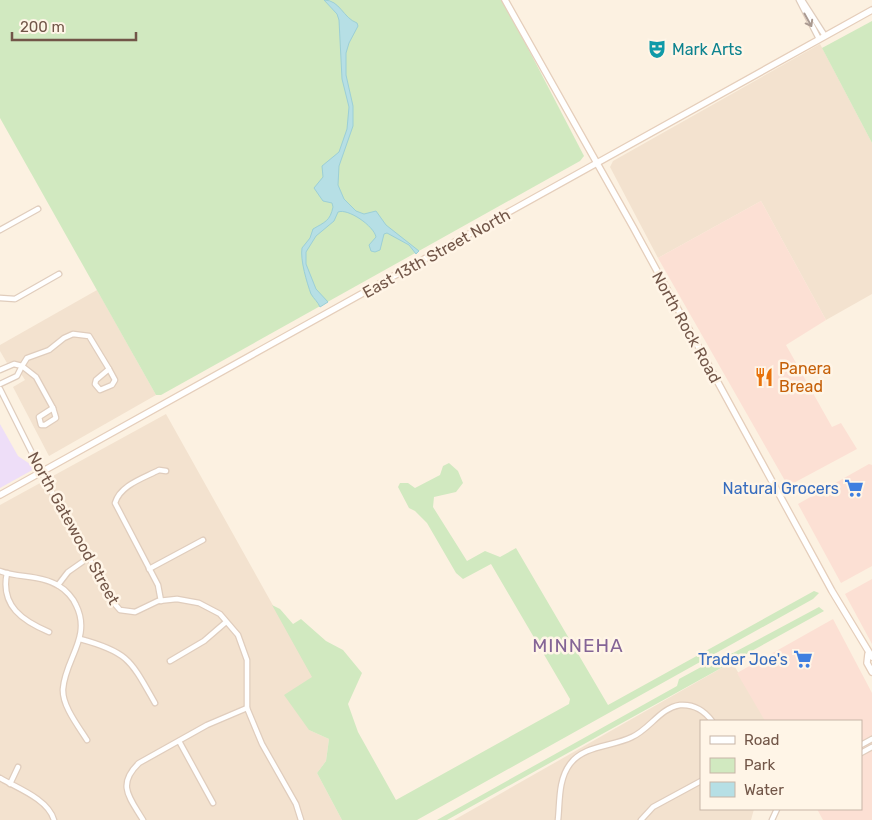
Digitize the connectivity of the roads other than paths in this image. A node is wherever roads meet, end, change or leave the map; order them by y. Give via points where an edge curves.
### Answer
1 (505, 0) edge
2 (801, 0) edge
3 (872, 10) edge
4 (825, 36) junction
5 (819, 40) junction
6 (598, 163) junction
7 (38, 208) dead end
8 (0, 230) edge
9 (59, 274) dead end
10 (0, 298) edge
11 (6, 299) junction
12 (4, 306) dead end
13 (22, 366) junction
14 (109, 369) junction
15 (0, 370) edge
16 (0, 384) edge
17 (0, 389) edge
18 (53, 408) dead end
19 (166, 471) dead end
20 (42, 472) junction
21 (0, 495) edge
22 (203, 540) dead end
23 (88, 558) junction
24 (149, 569) junction
25 (0, 571) edge
26 (7, 573) junction
27 (58, 585) junction
28 (162, 601) junction
29 (226, 622) junction
30 (49, 632) dead end
31 (80, 639) junction
32 (870, 653) edge
33 (170, 661) dead end
34 (872, 672) edge
35 (155, 703) dead end
36 (247, 708) junction
37 (711, 720) edge
38 (87, 740) dead end
39 (179, 741) junction
40 (18, 767) dead end
41 (0, 778) edge
42 (700, 782) edge
43 (10, 784) junction
44 (213, 803) dead end
45 (54, 820) edge
46 (143, 820) edge
47 (301, 820) edge
48 (558, 820) edge
49 (640, 820) edge

1 - 6 main road, North Rock Road
2 - 4 street
2 -> 5 street
3 - 4 main road, East 13th Street North
4 - 5 main road, East 13th Street North
5 - 6 main road, East 13th Street North
6 - 20 main road, East 13th Street North
6 - 32 main road, North Rock Road
7 - 8 street
9 - 11 street via 15,299
10 - 11 street
11 - 12 street
13 - 14 street via 28,358 79,333 89,336
13 - 15 street via 14,364
13 - 16 street via 17,376
13 - 18 street via 36,377
14 - 14 street via 96,380 100,390 115,380
17 - 20 street, North Gatewood Street
19 - 24 street via 159,470 123,489 115,503
20 - 21 main road, East 13th Street North
20 - 23 street, North Gatewood Street
22 - 24 street
23 - 27 street via 68,572
23 - 28 street, North Gatewood Street via 120,610 135,612
24 - 28 street
25 - 26 street
26 - 27 street
26 - 30 street via 5,588 17,614 27,623
27 - 31 street via 72,598 79,611
28 - 29 street, North Gatewood Street via 177,599 199,603 220,614
29 - 33 street via 204,641
29 - 36 street, North Gatewood Street via 238,635 247,660
31 - 35 street via 110,648 125,657
31 - 38 street via 63,693
32 - 34 main road, North Rock Road via 867,663
36 - 39 street
36 - 47 street, North Gatewood Street
37 - 48 street via 698,708 686,705 669,708 632,737 581,754 564,772
39 - 44 street
39 - 46 street via 139,763 129,774 127,794
40 - 43 street
41 - 43 street
42 - 49 street via 653,807
43 - 45 street via 44,804

